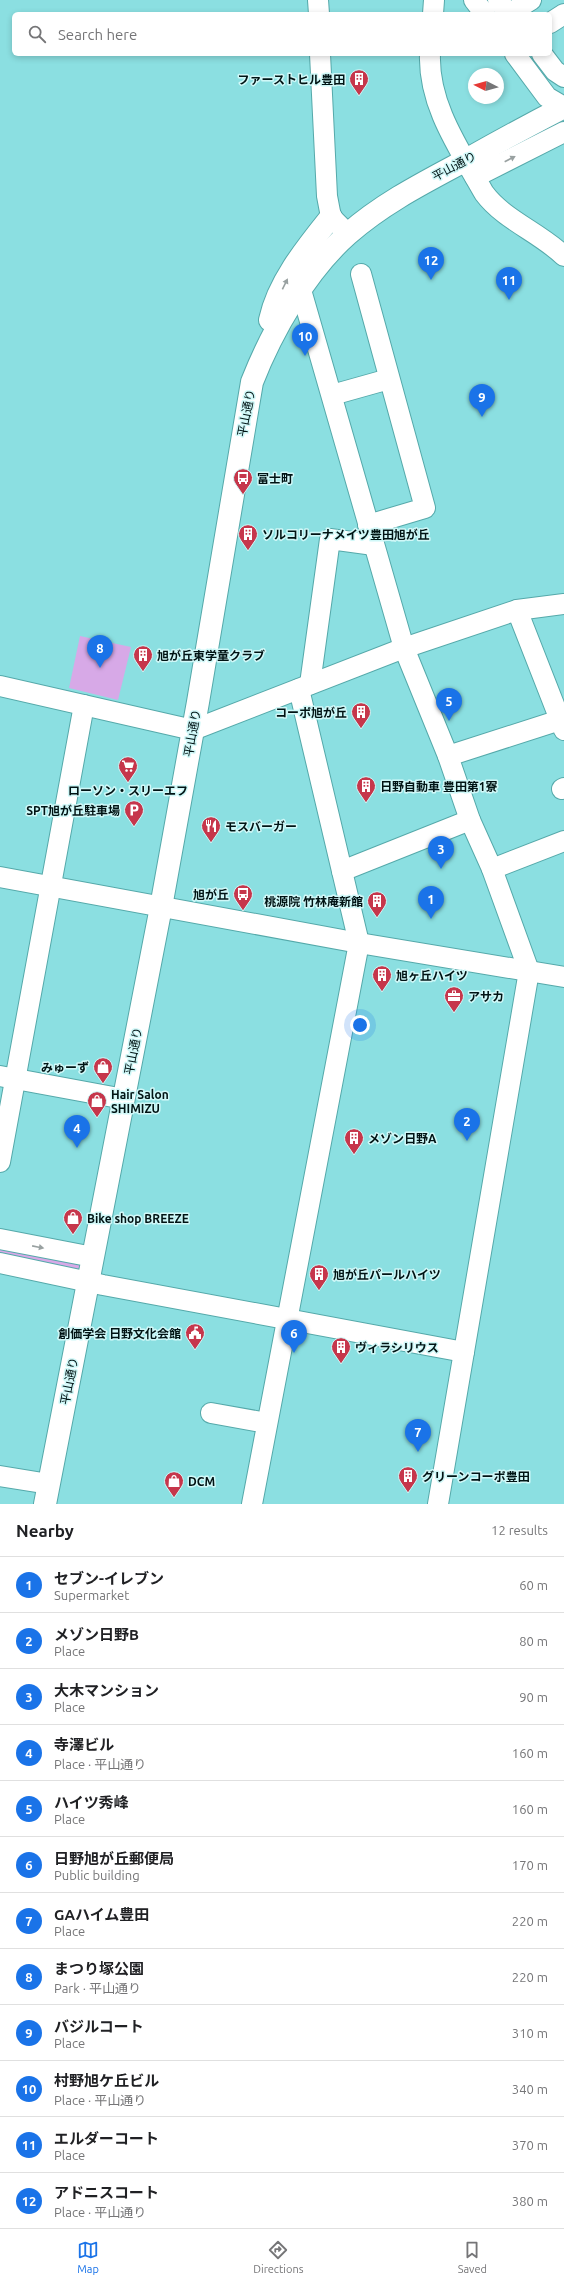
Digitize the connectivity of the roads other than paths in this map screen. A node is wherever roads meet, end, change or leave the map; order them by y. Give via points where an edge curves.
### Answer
1 (318, 0) edge
2 (434, 0) edge
3 (474, 0) edge
4 (498, 0) edge
5 (519, 7) edge
6 (319, 12) edge
7 (433, 12) edge
8 (483, 12) edge
9 (564, 14) edge
10 (552, 22) edge
11 (320, 56) edge
12 (430, 56) edge
13 (516, 56) edge
14 (552, 58) edge
15 (564, 77) edge
16 (559, 110) edge
17 (564, 132) edge
18 (471, 168) junction
19 (331, 217) junction
20 (348, 234) junction
21 (564, 256) edge
22 (361, 274) dead end
23 (301, 290) junction
24 (265, 347) junction
25 (389, 379) junction
26 (332, 394) junction
27 (368, 525) junction
28 (374, 545) junction
29 (564, 604) edge
30 (517, 610) junction
31 (404, 648) junction
32 (0, 686) edge
33 (304, 687) junction
34 (84, 705) junction
35 (562, 725) edge
36 (193, 730) junction
37 (448, 756) junction
38 (470, 820) junction
39 (564, 841) edge
40 (492, 869) junction
41 (342, 871) junction
42 (0, 877) edge
43 (50, 887) junction
44 (160, 907) junction
45 (358, 943) junction
46 (529, 971) junction
47 (564, 977) edge
48 (7, 1077) edge
49 (124, 1099) junction
50 (0, 1162) edge
51 (0, 1239) edge
52 (93, 1257) junction
53 (0, 1263) edge
54 (88, 1282) junction
55 (287, 1319) junction
56 (464, 1352) junction
57 (211, 1413) dead end
58 (267, 1423) junction
59 (0, 1476) edge
60 (47, 1494) edge
61 (252, 1504) edge
62 (438, 1504) edge

1 - 6 street
2 - 7 street
3 - 8 street
4 - 5 street
9 - 10 street
11 - 19 street via 327,196
12 - 18 street via 430,74 436,102
13 - 16 street
14 - 15 street via 554,71
16 - 18 main road, 平山通り
18 -> 17 street
18 - 20 main road, 平山通り via 389,203
18 - 21 street via 493,205 543,237
19 - 20 street
24 -> 19 main road via 272,312 290,274
20 - 23 main road, 平山通り
22 - 25 street
23 - 24 main road, 平山通り
23 - 26 street
24 - 36 main road, 平山通り via 252,382 246,412
25 - 26 street
25 - 27 street via 425,508
26 - 27 street
27 - 28 street
28 - 31 street
28 - 33 street via 330,539
29 - 30 street
30 - 31 street
30 - 35 street
31 - 33 street
31 - 37 street
32 - 34 street
33 - 36 street
33 - 41 street
34 - 36 street
34 - 43 street
35 - 37 street
36 - 44 main road, 平山通り
37 - 38 street
38 - 40 street
38 - 41 street
39 - 40 street
40 - 46 street
41 - 45 street
42 - 43 street
43 - 44 street
43 - 48 street
44 - 45 street
44 - 49 main road, 平山通り
45 - 46 street
45 - 55 street
46 - 47 street
46 - 56 street
48 - 49 street
48 - 50 street
49 - 52 main road, 平山通り
51 -> 52 street
52 - 54 main road, 平山通り
53 - 54 street
54 - 55 street
54 - 60 main road, 平山通り
55 - 56 street
55 - 58 street
56 - 62 street
57 - 58 street
58 - 61 street
59 - 60 street

